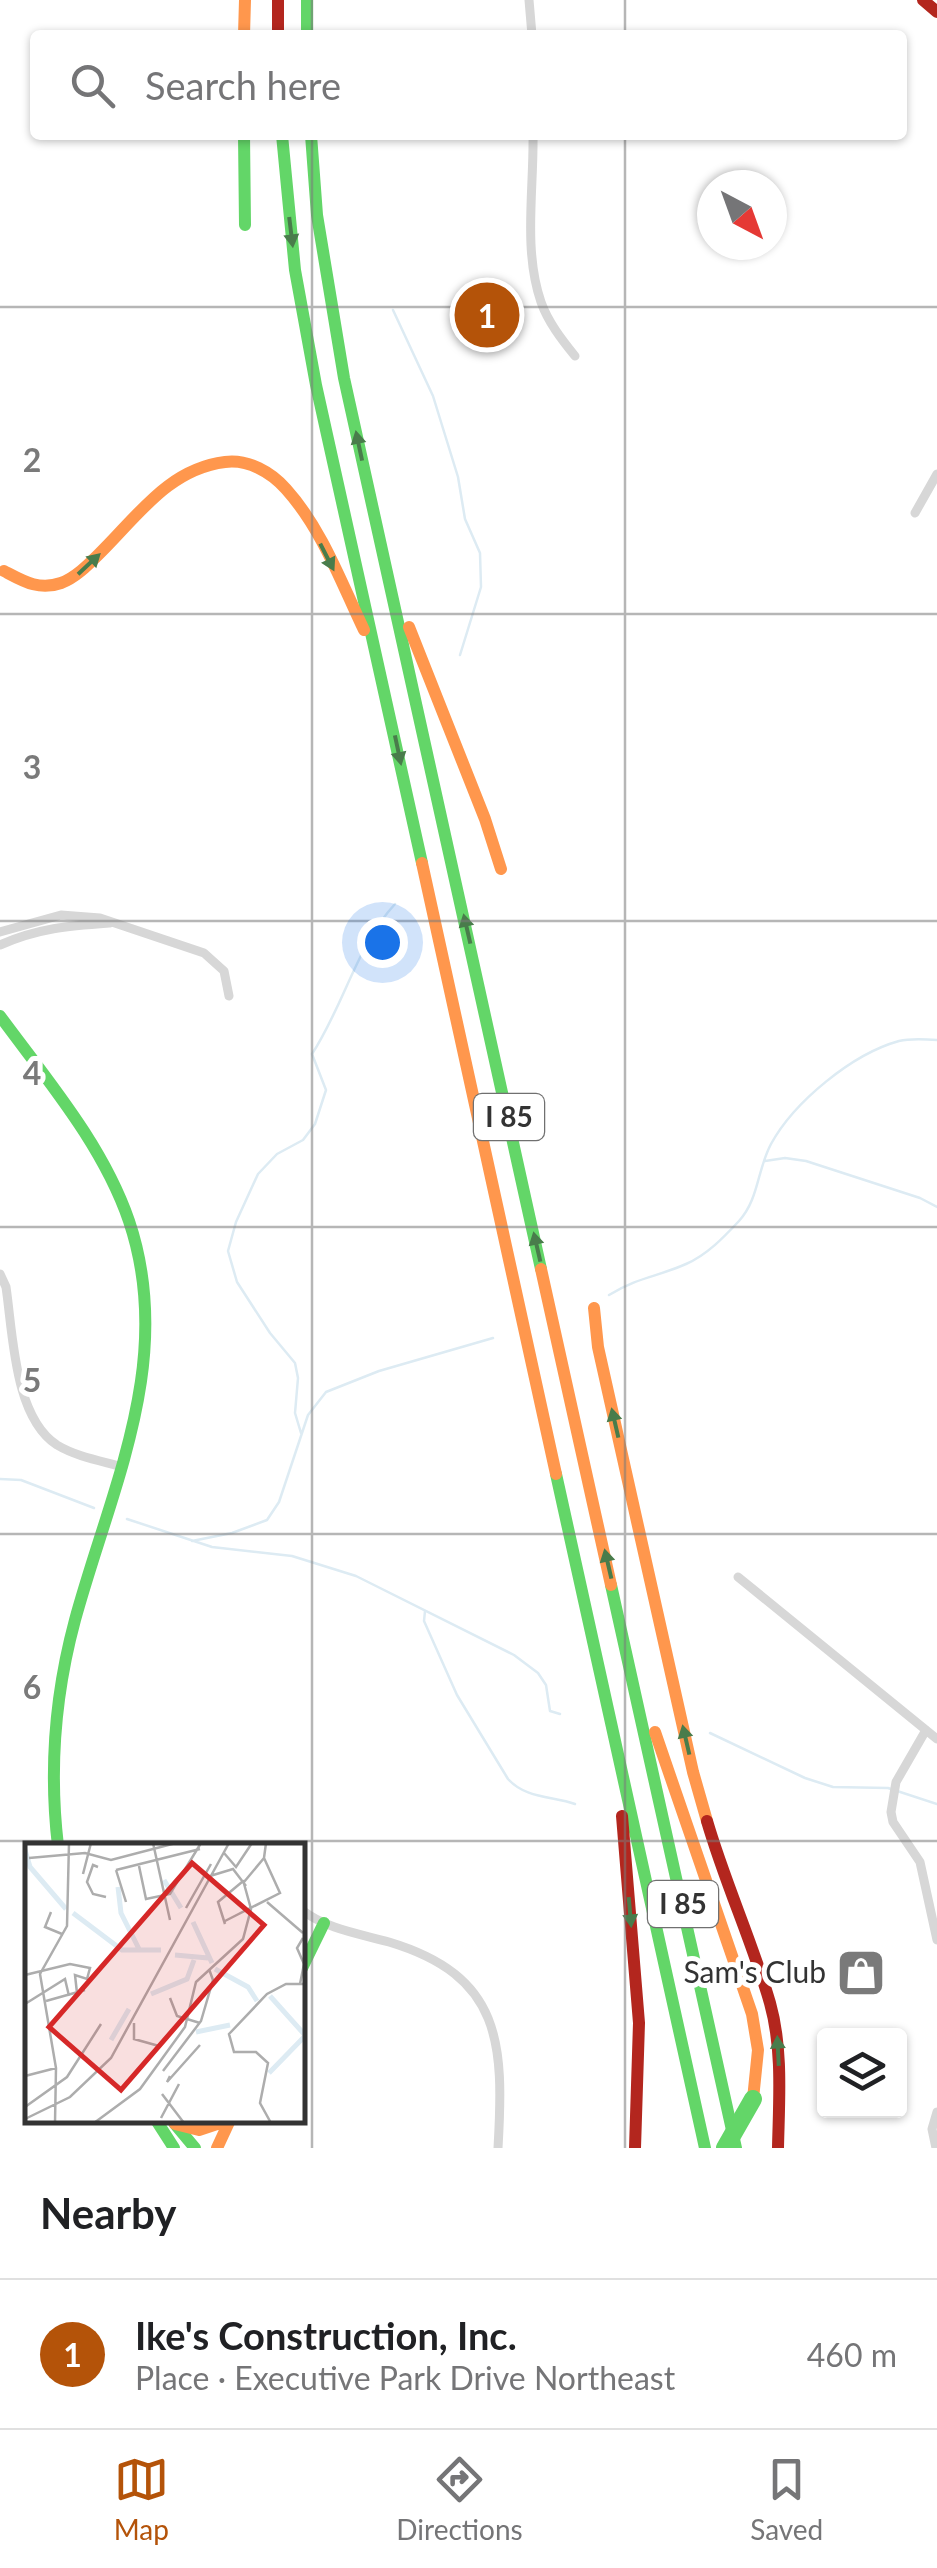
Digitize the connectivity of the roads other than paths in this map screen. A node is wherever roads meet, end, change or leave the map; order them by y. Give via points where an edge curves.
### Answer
1 (245, 0) edge
2 (278, 0) edge
3 (307, 0) edge
4 (529, 0) edge
5 (923, 0) edge
6 (937, 12) edge
7 (244, 30) edge
8 (278, 30) edge
9 (307, 30) edge
10 (532, 30) edge
11 (244, 140) edge
12 (282, 140) edge
13 (311, 140) edge
14 (533, 140) edge
15 (246, 224) dead end
16 (575, 356) dead end
17 (937, 474) edge
18 (915, 513) dead end
19 (4, 571) dead end
20 (388, 575) junction
21 (376, 655) junction
22 (500, 869) dead end
23 (112, 923) junction
24 (0, 932) edge
25 (0, 945) edge
26 (229, 996) dead end
27 (0, 1016) edge
28 (0, 1274) edge
29 (594, 1308) dead end
30 (124, 1466) junction
31 (738, 1577) dead end
32 (629, 1659) junction
33 (926, 1730) junction
34 (937, 1738) edge
35 (616, 1745) junction
36 (58, 1843) edge
37 (305, 1912) edge
38 (324, 1923) junction
39 (937, 1940) edge
40 (305, 1962) edge
41 (937, 2112) edge
42 (167, 2123) edge
43 (168, 2123) edge
44 (171, 2123) edge
45 (221, 2123) edge
46 (229, 2123) edge
47 (174, 2148) edge
48 (195, 2148) edge
49 (218, 2148) edge
50 (498, 2148) edge
51 (635, 2148) edge
52 (706, 2148) edge
53 (725, 2148) edge
54 (736, 2148) edge
55 (778, 2148) edge
56 (936, 2148) edge

1 - 7 main road
2 - 8 main road
3 - 9 main road
4 - 10 street
5 - 6 main road
11 - 15 main road
12 -> 21 main road, I 85 via 304,321
20 -> 13 main road, I 85 via 334,328
14 - 16 street via 538,289
17 - 18 street
19 -> 21 main road via 32,587 67,582 178,474 212,461 246,464 288,490
20 - 22 main road
32 -> 20 main road, I 85
21 -> 35 main road, I 85
23 - 24 street via 61,915
23 - 25 street via 62,925
23 - 26 street via 204,952 224,971
27 - 30 main road via 96,1152 136,1241 147,1368
28 - 30 street via 29,1413 56,1444
55 -> 29 main road via 772,2005 693,1772
30 - 36 main road via 63,1673 53,1759
31 - 33 street
32 - 53 main road, bridge via 752,2014 758,2050 753,2100
32 - 54 main road, I 85
33 - 34 street
33 - 39 street via 890,1802 893,1822 920,1862
35 -> 51 main road via 640,2023
35 - 52 main road, I 85
37 - 38 street
38 - 40 main road
38 - 50 street via 424,1954 475,1991 496,2052
41 - 56 street
42 - 47 main road
43 - 48 main road
44 - 45 main road via 199,2130
46 - 49 main road

